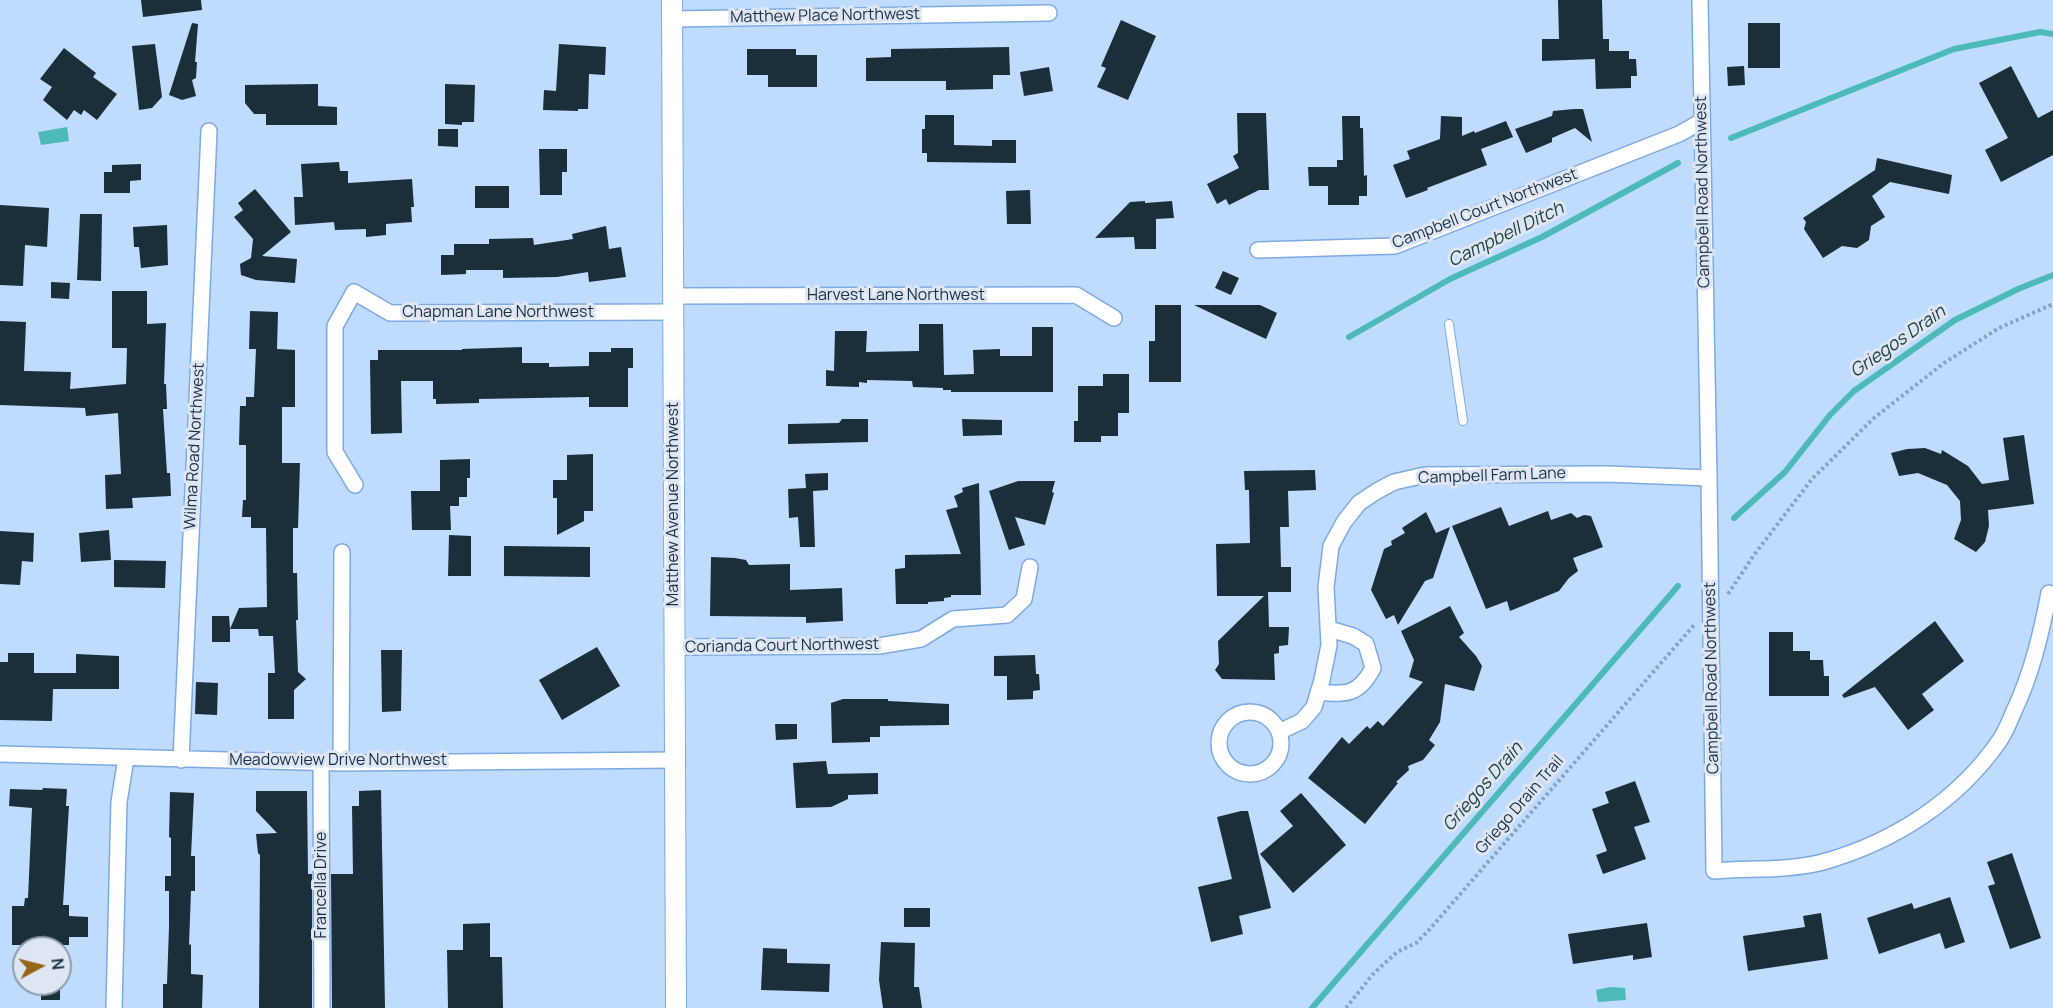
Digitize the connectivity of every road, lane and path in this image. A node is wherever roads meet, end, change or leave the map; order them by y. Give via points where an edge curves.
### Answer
1 (1700, 0) edge
2 (672, 9) edge
3 (1049, 13) dead end
4 (1701, 121) junction
5 (209, 131) dead end
6 (1258, 250) dead end
7 (672, 304) junction
8 (2053, 304) edge
9 (1114, 318) dead end
10 (1449, 324) dead end
11 (1462, 421) dead end
12 (1709, 478) junction
13 (355, 485) dead end
14 (342, 552) dead end
15 (1030, 567) dead end
16 (2049, 593) dead end
17 (1711, 618) junction
18 (1329, 629) junction
19 (675, 647) junction
20 (1318, 692) junction
21 (1279, 732) junction
22 (0, 754) edge
23 (126, 758) junction
24 (181, 760) junction
25 (675, 760) junction
26 (321, 762) junction
27 (341, 763) junction
28 (114, 1008) edge
29 (322, 1008) edge
30 (676, 1008) edge
31 (1346, 1008) edge

1 - 4 street, Campbell Road Northwest
2 - 3 street, Matthew Place Northwest
2 - 7 street, Matthew Avenue Northwest
4 - 6 street, Campbell Court Northwest via 1679,134 1395,246
4 - 12 street, Campbell Road Northwest
5 - 24 street, Wilma Road Northwest
7 - 9 street, Harvest Lane Northwest via 1076,295
7 - 13 street, Chapman Lane Northwest via 390,313 354,292 335,326 335,453
7 - 19 street, Matthew Avenue Northwest
8 - 17 path via 1999,328 1944,363 1874,418 1812,479
10 - 11 lane
12 - 17 street, Campbell Road Northwest
12 - 18 street, Campbell Farm Lane via 1425,475 1394,482 1359,503 1331,546 1326,587
14 - 27 street
15 - 19 street, Corianda Court Northwest via 1024,599 1006,615 953,619 921,639 879,646
16 - 17 street, Campbell Road Northwest via 2027,684 2001,738 1970,777 1935,808 1894,834 1821,862 1782,868 1714,871
17 - 31 path, Griego Drain Trail via 1696,622 1429,930 1372,974
18 - 20 street, Campbell Farm Lane
18 - 20 street via 1366,644 1373,668 1357,689 1343,694
19 - 25 street, Matthew Avenue Northwest
20 - 21 street, Campbell Farm Lane via 1314,707 1302,721
21 - 21 street via 1266,716 1245,712 1224,724 1218,750 1226,765 1239,773 1258,774 1278,756
22 - 23 street, Meadowview Drive Northwest
23 - 24 street, Meadowview Drive Northwest
23 - 28 street via 119,802
24 - 26 street, Meadowview Drive Northwest
25 - 27 street, Meadowview Drive Northwest
25 - 30 street, Matthew Avenue Northwest
26 - 27 street, Meadowview Drive Northwest
26 - 29 street, Francella Drive

